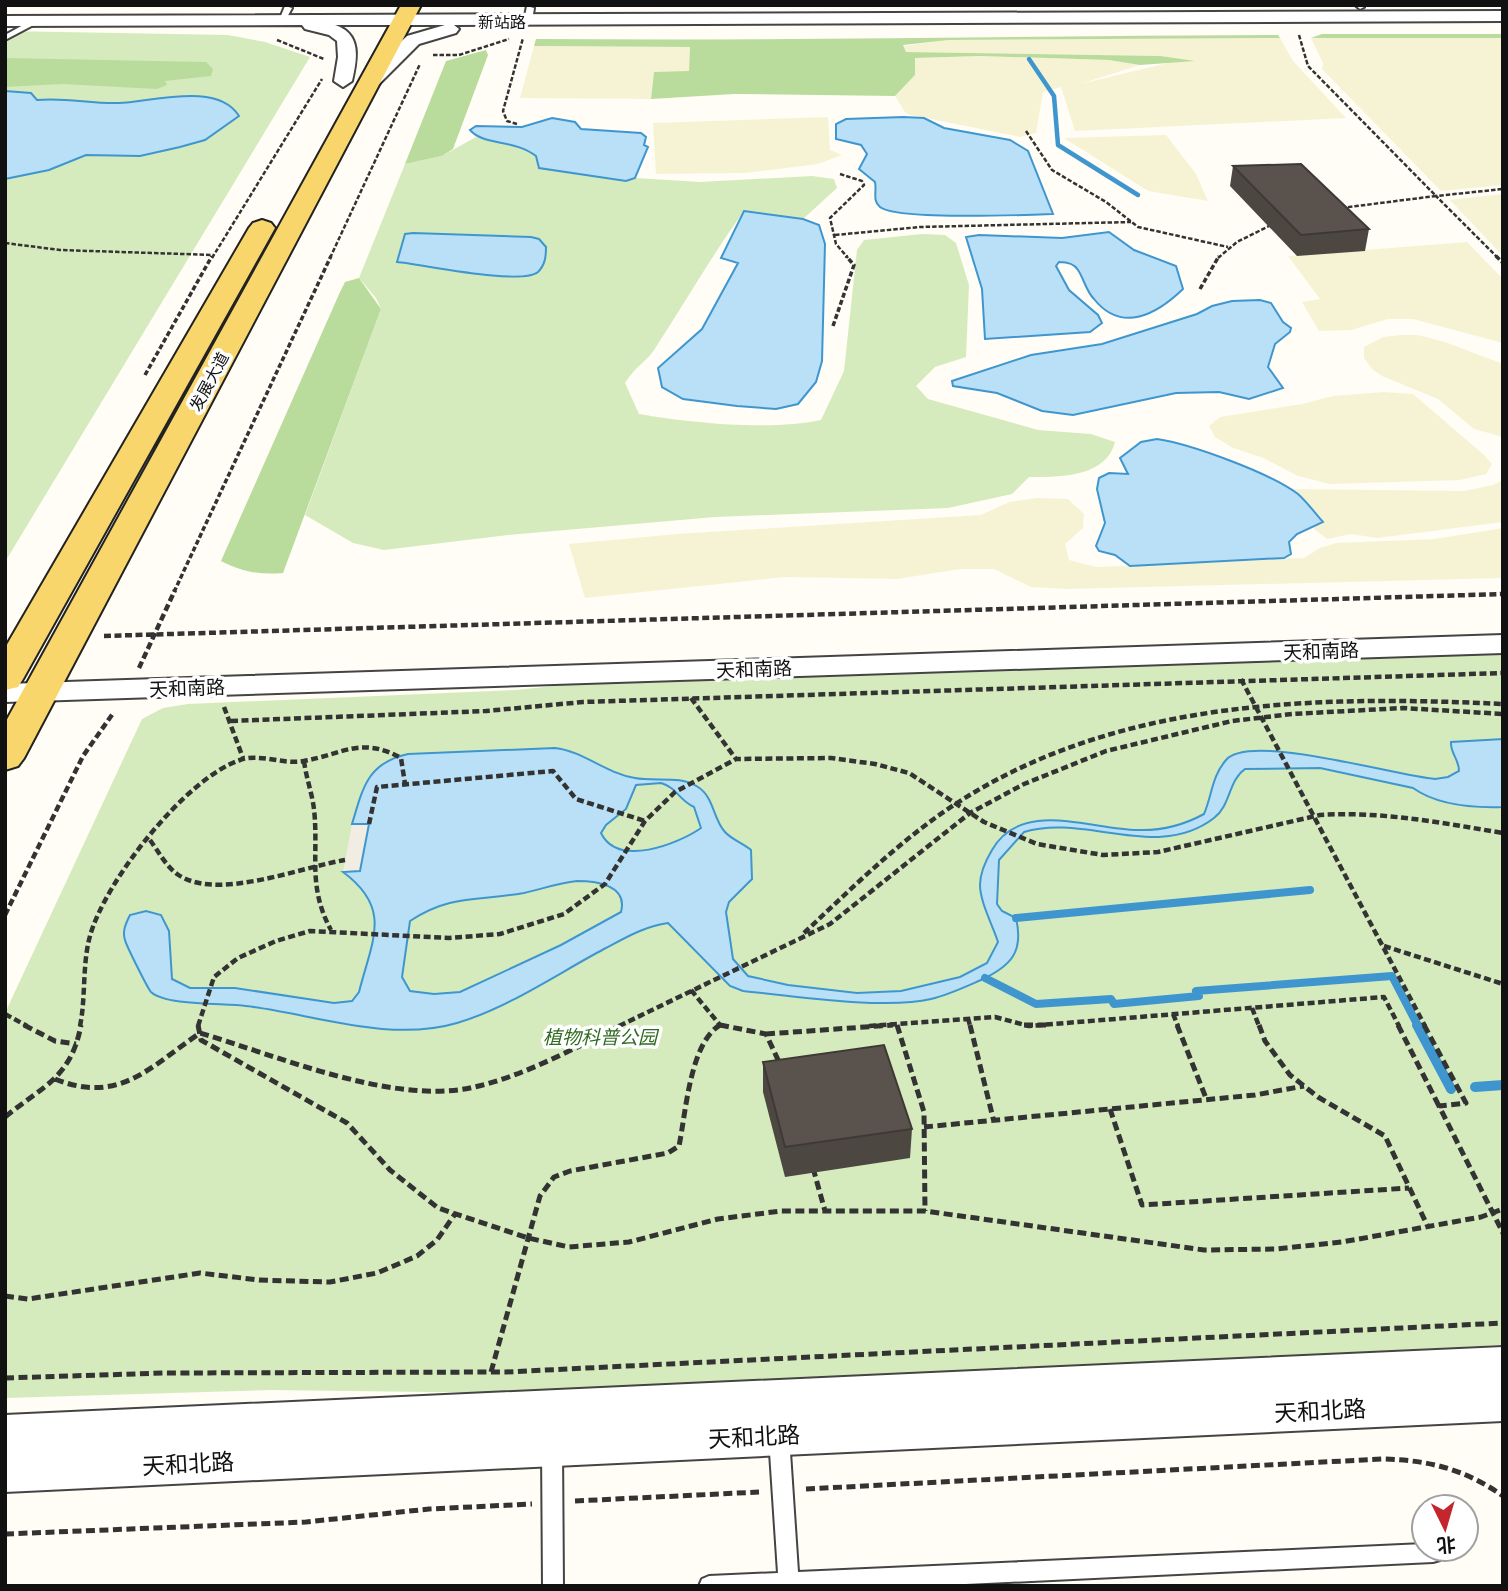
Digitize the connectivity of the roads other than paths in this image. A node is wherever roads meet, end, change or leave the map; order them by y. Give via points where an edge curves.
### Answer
1 (478, 5) edge
2 (1359, 6) edge
3 (1503, 6) edge
4 (5, 8) edge
5 (290, 11) edge
6 (394, 12) edge
7 (572, 14) junction
8 (1503, 16) edge
9 (5, 21) edge
10 (37, 21) junction
11 (231, 21) junction
12 (5, 38) edge
13 (342, 75) junction
14 (1503, 621) edge
15 (1503, 644) edge
16 (135, 677) junction
17 (7, 678) edge
18 (46, 680) junction
19 (5, 758) edge
20 (1503, 1366) edge
21 (1503, 1401) edge
22 (778, 1417) junction
23 (552, 1427) junction
24 (5, 1435) edge
25 (5, 1471) edge
26 (1410, 1554) edge
27 (789, 1584) edge
28 (552, 1586) edge
29 (709, 1586) edge

1 - 7 street
2 - 3 street, 新站路
2 - 7 street, 新站路
4 - 5 street, 新站路
5 - 6 street, 新站路
5 - 11 street, 新站路
6 - 7 street, 新站路 via 527,21
6 - 13 main road, 发展大道
7 - 8 street, 新站路 via 747,23
7 - 13 street via 429,33 399,52
9 - 10 street, 新站路
10 - 11 street, 新站路
10 - 12 lane
11 - 13 street via 314,25 339,32 350,48
13 - 17 main road, 发展大道 via 247,254
13 - 18 main road, 发展大道
14 - 16 street, 天和南路
15 - 16 street, 天和南路 via 214,686
16 - 18 street, 天和南路
17 - 18 street, 天和南路
18 - 19 main road, 发展大道
20 - 22 street, 天和北路
21 - 22 street, 天和北路
22 - 23 street, 天和北路
22 - 27 lane
23 - 24 street, 天和北路
23 - 25 street, 天和北路
23 - 28 lane
26 - 27 lane
27 - 29 lane

